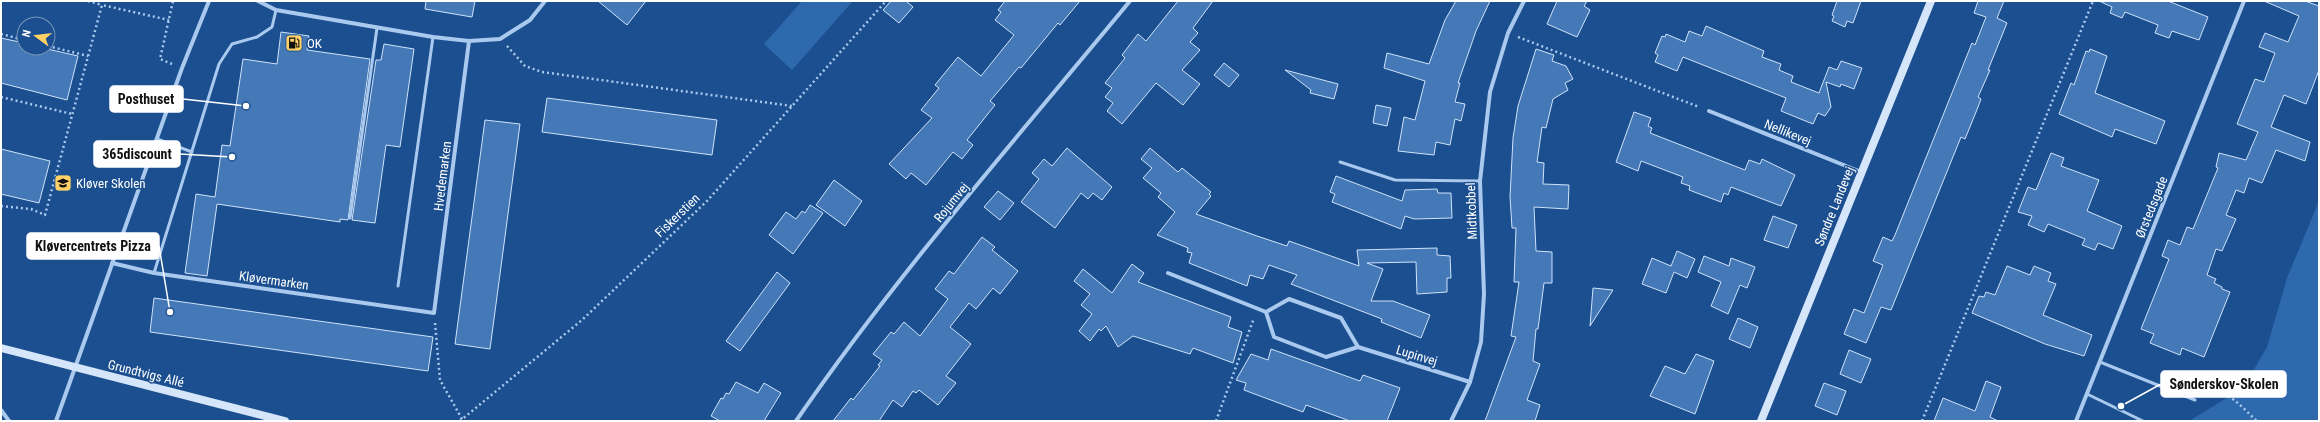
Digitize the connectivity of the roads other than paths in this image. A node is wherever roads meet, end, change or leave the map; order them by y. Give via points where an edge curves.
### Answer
1 (209, 1) edge
2 (258, 1) edge
3 (545, 1) edge
4 (1130, 1) edge
5 (1524, 1) edge
6 (1931, 1) edge
7 (2244, 1) edge
8 (276, 10) junction
9 (377, 28) junction
10 (433, 38) junction
11 (469, 41) junction
12 (1708, 111) road end
13 (156, 139) junction
14 (192, 152) junction
15 (1340, 162) dead end
16 (1861, 172) junction
17 (1480, 181) junction
18 (350, 218) dead end
19 (112, 263) junction
20 (154, 273) junction
21 (1168, 273) dead end
22 (398, 286) dead end
23 (1266, 312) junction
24 (434, 313) joint
25 (1358, 347) junction
26 (1, 348) edge
27 (2100, 362) junction
28 (75, 367) junction
29 (1470, 382) junction
30 (2087, 394) junction
31 (2195, 400) road end
32 (1, 410) edge
33 (9, 421) edge
34 (56, 421) edge
35 (285, 421) edge
36 (796, 421) edge
37 (1451, 421) edge
38 (1761, 421) edge
39 (2076, 421) edge
40 (2143, 421) edge

1 - 13 street
2 - 8 street
3 - 11 street via 530,20 500,39
4 - 36 street, Rojumvej via 904,276 831,369
5 - 17 street, Midtkobbel via 1508,33 1490,92
6 - 16 street, Søndre Landevej
7 - 27 street, Ørstedsgade
8 - 9 street
8 - 14 lane via 272,27 257,37 232,44 219,64
9 - 10 street
9 - 18 lane
10 - 11 street
10 - 22 lane
11 - 24 street, Hvedemarken
12 - 16 street, Nellikevej
13 - 14 lane
13 - 19 street
14 - 20 lane
15 - 17 lane via 1395,180
16 - 38 street, Søndre Landevej
17 - 29 street, Midtkobbel via 1484,294 1481,342
19 - 20 street, Kløvermarken
19 - 28 street
20 - 24 street, Kløvermarken
21 - 23 street
23 - 25 street via 1289,299 1341,318
23 - 25 street via 1274,337 1318,354 1326,357
25 - 29 street, Lupinvej
26 - 28 street, Grundtvigs Allé
27 - 30 street, Ørstedsgade
27 - 31 lane
28 - 34 street
28 - 35 street, Grundtvigs Allé
29 - 37 street, Midtkobbel
30 - 39 street, Ørstedsgade
30 - 40 lane
32 - 33 street

